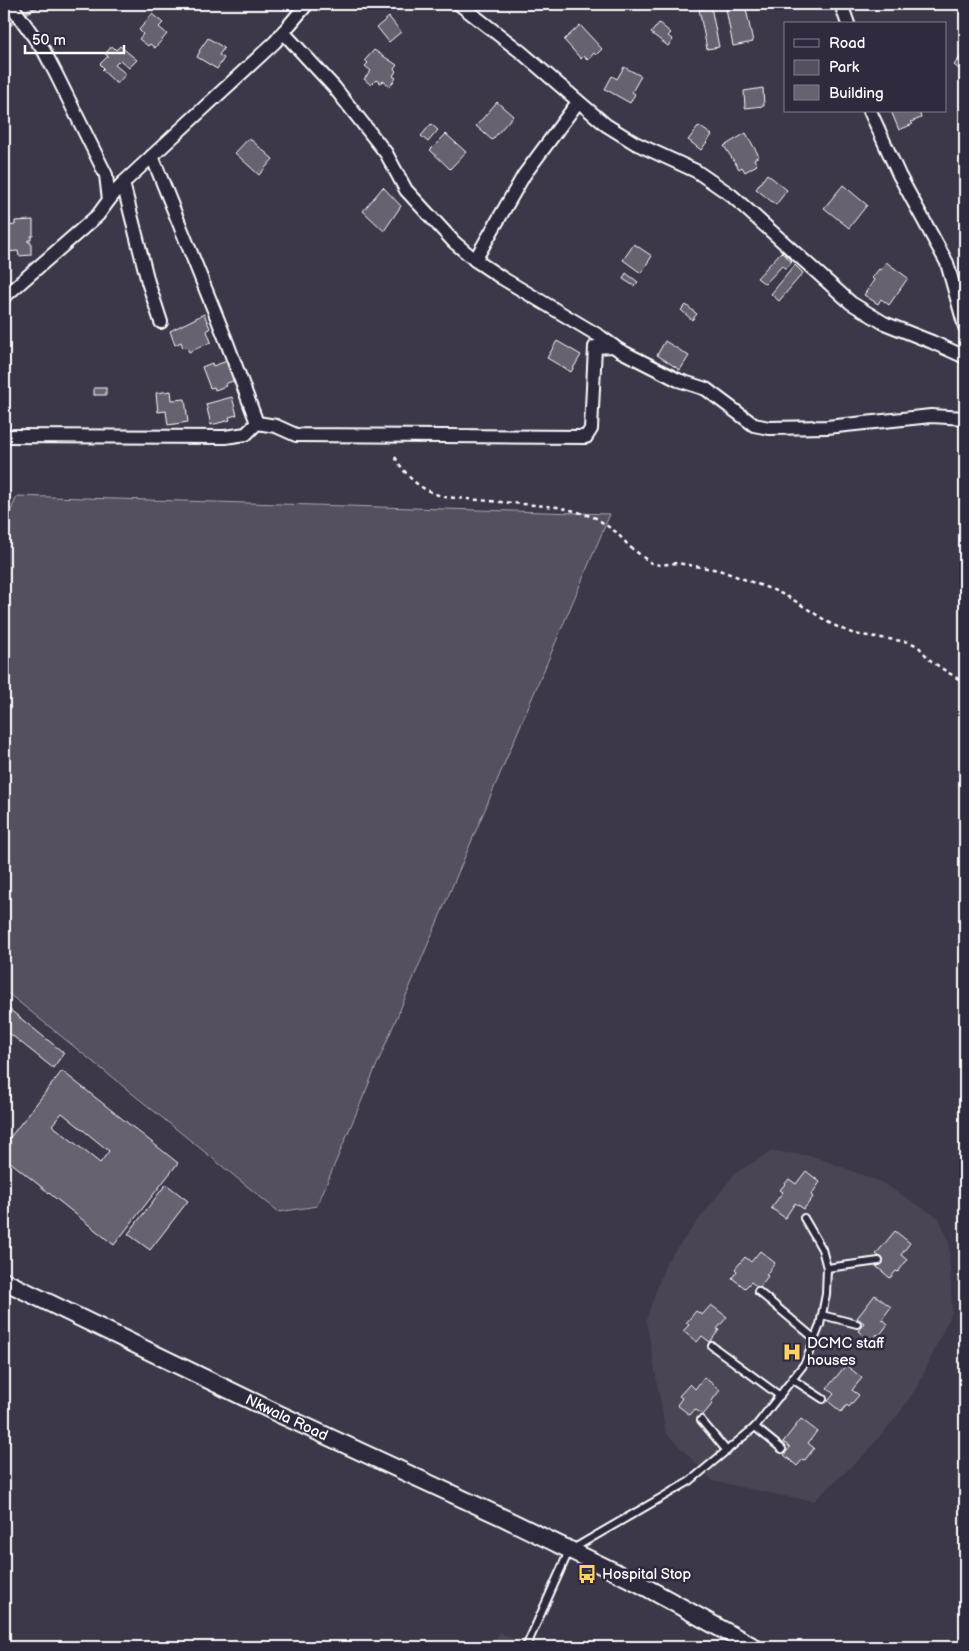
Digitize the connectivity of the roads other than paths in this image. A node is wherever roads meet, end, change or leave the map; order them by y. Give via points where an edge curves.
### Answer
1 (13, 4) edge
2 (307, 4) edge
3 (460, 4) edge
4 (841, 4) edge
5 (847, 22) edge
6 (283, 32) junction
7 (578, 102) junction
8 (870, 112) edge
9 (152, 156) junction
10 (123, 183) junction
11 (109, 200) junction
12 (475, 260) junction
13 (4, 297) edge
14 (161, 322) dead end
15 (965, 327) edge
16 (613, 346) junction
17 (965, 357) edge
18 (965, 418) edge
19 (257, 423) junction
20 (4, 436) edge
21 (804, 1218) dead end
22 (879, 1261) dead end
23 (827, 1268) junction
24 (4, 1281) edge
25 (758, 1291) dead end
26 (822, 1315) junction
27 (857, 1324) dead end
28 (815, 1339) junction
29 (712, 1346) dead end
30 (792, 1379) junction
31 (780, 1396) junction
32 (823, 1399) dead end
33 (701, 1420) dead end
34 (755, 1427) junction
35 (782, 1449) dead end
36 (727, 1451) junction
37 (570, 1551) junction
38 (526, 1647) edge
39 (754, 1647) edge

1 - 11 street via 44,51 106,174
2 - 6 street
3 - 7 street
4 - 5 street
6 - 9 street
6 - 12 street via 334,87 386,153 406,190
7 - 12 street via 524,175
7 - 17 street via 635,143 696,171 731,195 851,303 884,324
8 - 15 street via 899,176 947,263
9 - 10 street
9 - 19 street
10 - 11 street
10 - 14 street
11 - 13 street via 98,215
12 - 16 street
16 - 18 street via 678,380 706,388 754,425 808,427 930,416
16 - 19 street via 595,347 591,429 586,437 296,435 276,426
19 - 20 street via 246,434 225,437
21 - 23 lane via 822,1249
22 - 23 lane
23 - 26 lane
24 - 37 street, Nkwala Road
25 - 28 lane
26 - 27 lane
26 - 28 lane
28 - 30 lane via 805,1363
29 - 31 lane
30 - 31 lane
30 - 32 lane
31 - 34 lane
33 - 36 lane
34 - 35 lane
34 - 36 lane
36 - 37 lane via 690,1481
37 - 38 lane
37 - 39 street, Nkwala Road

